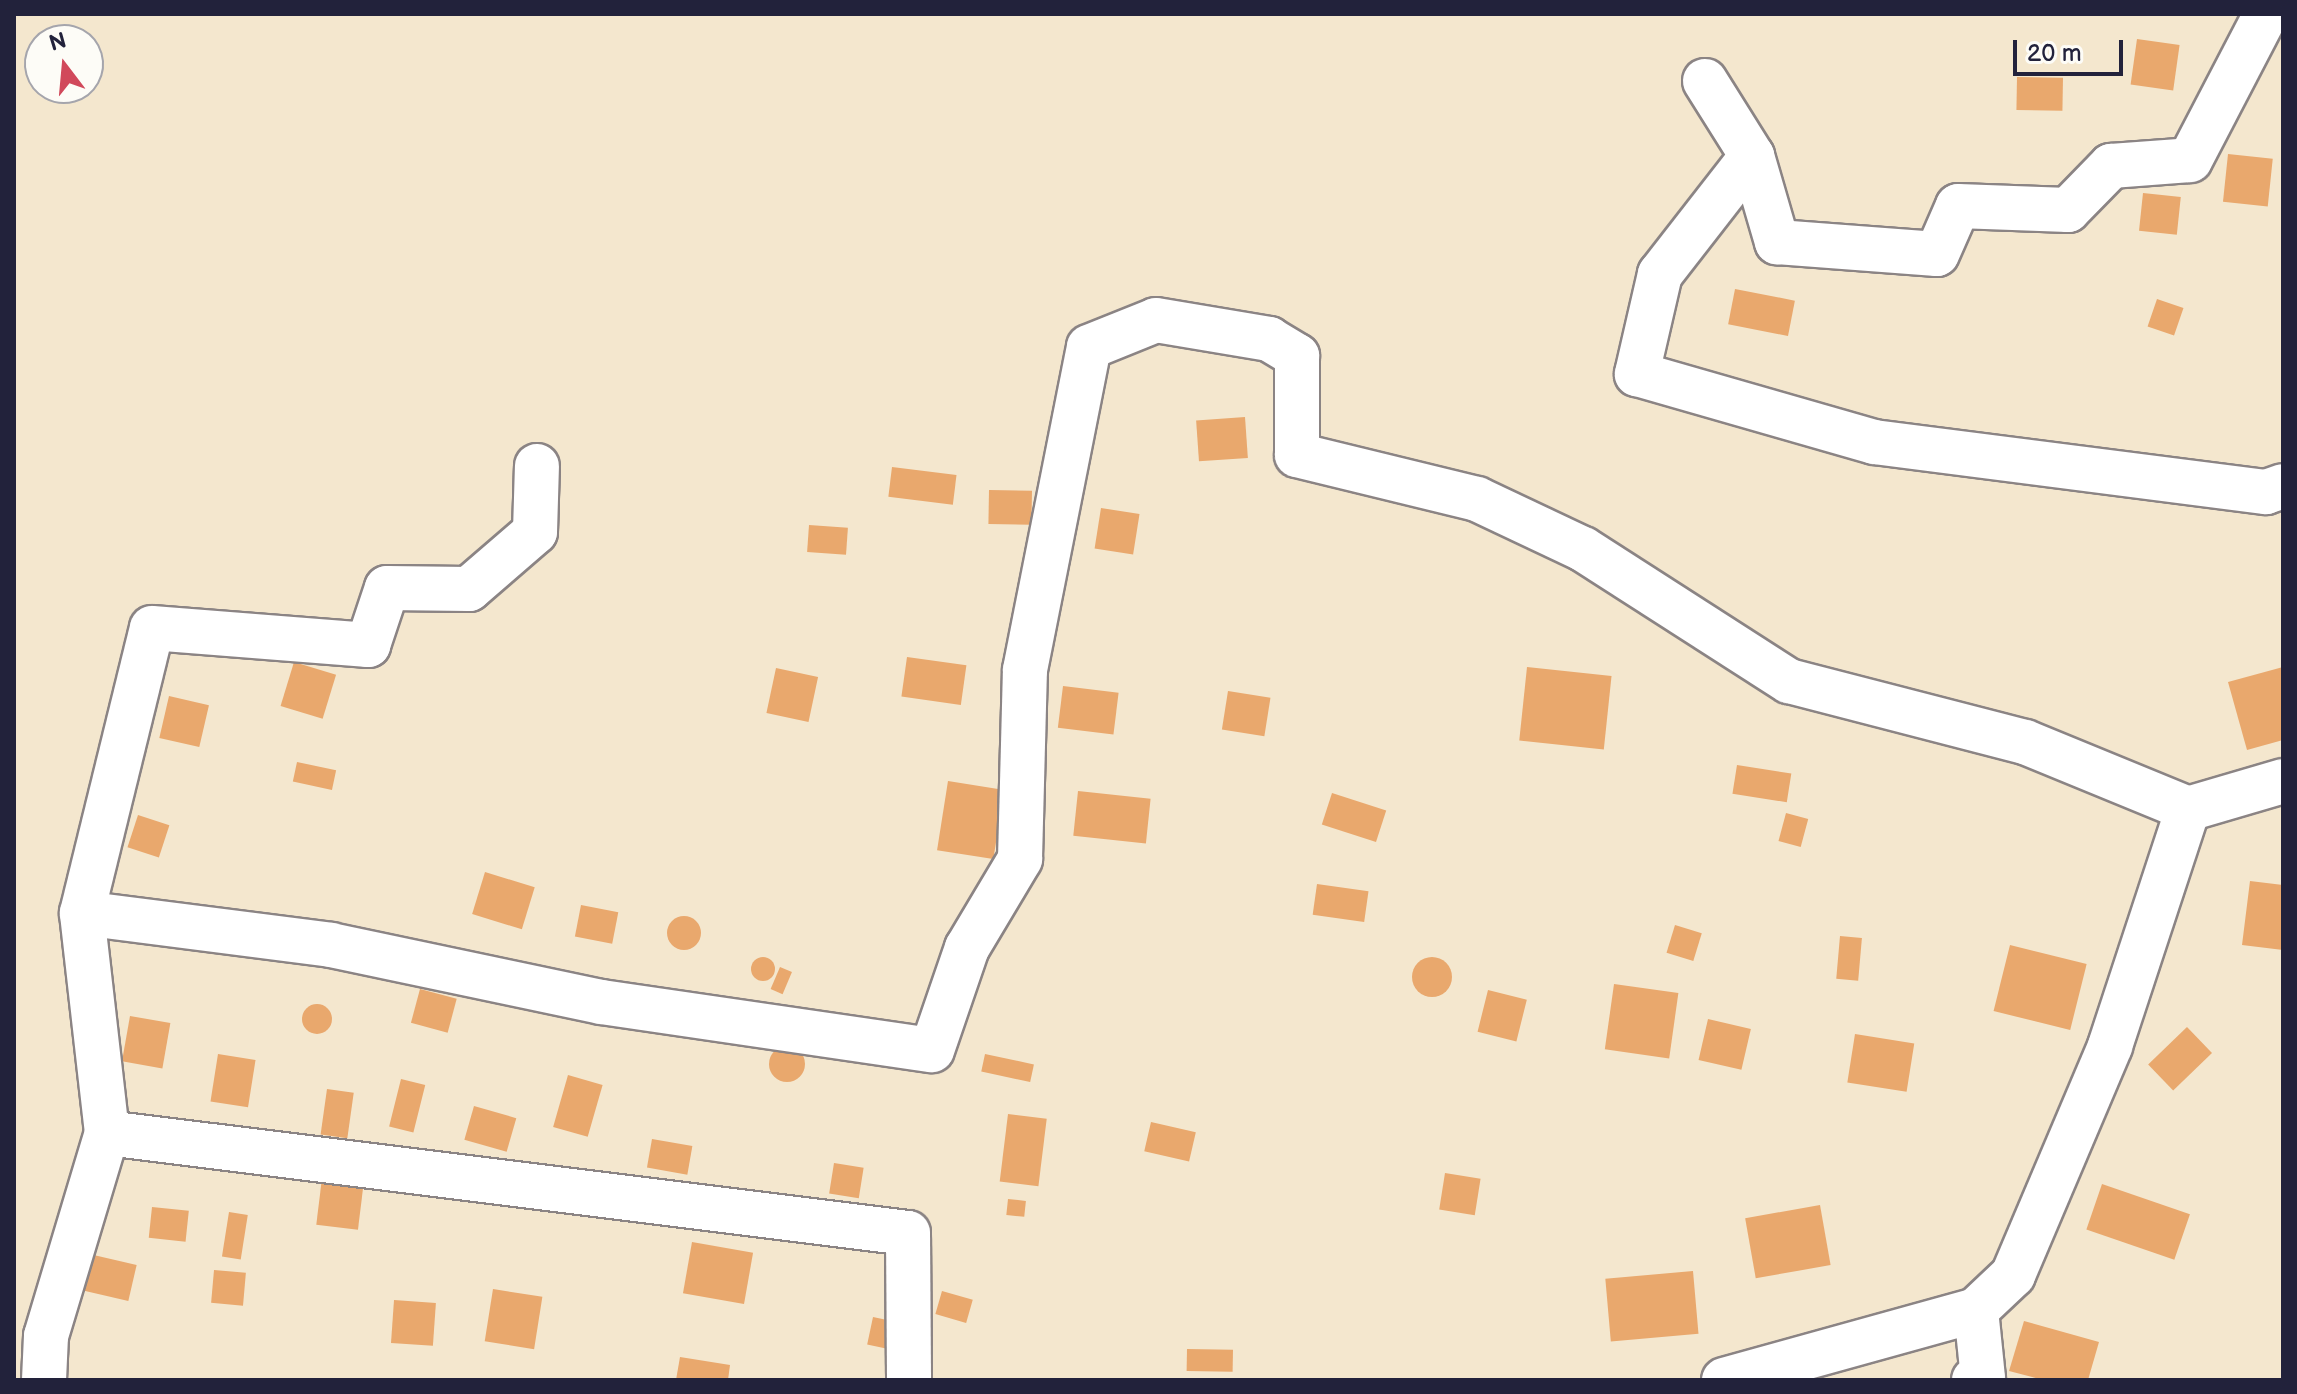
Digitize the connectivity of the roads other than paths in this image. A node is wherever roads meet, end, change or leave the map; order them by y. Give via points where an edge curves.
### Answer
1 (2266, 14) edge
2 (1705, 81) dead end
3 (1752, 156) junction
4 (537, 466) dead end
5 (2283, 486) edge
6 (2283, 781) edge
7 (2188, 809) junction
8 (82, 913) junction
9 (107, 1133) junction
10 (1976, 1310) junction
11 (44, 1380) edge
12 (909, 1380) edge
13 (1724, 1380) edge
14 (1974, 1380) edge

1 - 3 street via 2190,160 2111,166 2068,210 1958,206 1937,254 1777,242
2 - 3 street
3 - 5 street via 1660,274 1637,374 1874,442 2266,492
4 - 8 street via 535,532 469,589 387,588 368,645 152,628
6 - 7 street
7 - 8 street via 2025,742 1789,681 1583,549 1477,499 1297,455 1297,356 1269,339 1156,320 1089,347 1025,670 1020,859 967,948 932,1050 601,1002 331,945
7 - 10 street via 2110,1046 2013,1275
8 - 9 street
9 - 11 street via 46,1336
9 - 12 street via 908,1233
10 - 13 street
10 - 14 street via 1983,1378

